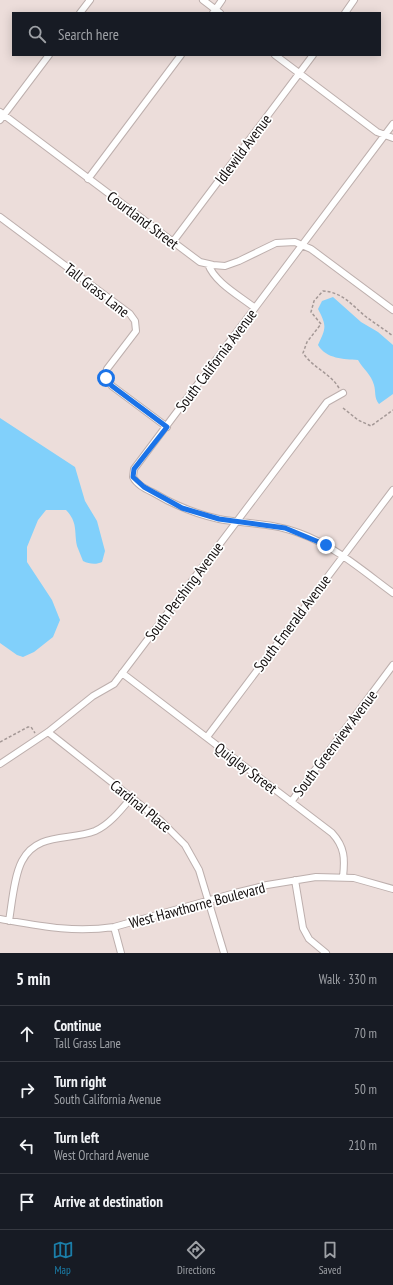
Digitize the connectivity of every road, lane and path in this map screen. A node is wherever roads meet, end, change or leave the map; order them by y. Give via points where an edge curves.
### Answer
1 (90, 0) edge
2 (203, 0) edge
3 (222, 0) edge
4 (354, 0) edge
5 (81, 12) edge
6 (216, 12) edge
7 (346, 12) edge
8 (48, 56) edge
9 (180, 56) edge
10 (276, 56) edge
11 (312, 56) edge
12 (299, 74) junction
13 (1, 116) edge
14 (393, 124) edge
15 (385, 135) junction
16 (393, 138) edge
17 (88, 179) junction
18 (0, 216) edge
19 (172, 243) junction
20 (303, 245) junction
21 (208, 264) junction
22 (255, 308) junction
23 (393, 310) edge
24 (393, 336) edge
25 (343, 393) joint
26 (343, 408) dead end
27 (393, 410) edge
28 (167, 427) junction
29 (393, 490) edge
30 (237, 521) junction
31 (343, 556) junction
32 (393, 594) edge
33 (393, 665) edge
34 (122, 673) junction
35 (48, 732) junction
36 (36, 734) dead end
37 (207, 738) junction
38 (0, 742) edge
39 (0, 764) edge
40 (131, 798) junction
41 (291, 802) junction
42 (343, 877) junction
43 (295, 880) junction
44 (393, 889) edge
45 (209, 900) junction
46 (0, 919) edge
47 (9, 920) junction
48 (114, 927) junction
49 (121, 953) edge
50 (224, 953) edge
51 (326, 953) edge

1 - 5 street
2 - 6 street
3 - 6 street
4 - 7 street
8 - 13 street
9 - 17 street
10 - 12 street
11 - 12 street, Idlewild Avenue
12 - 15 street via 377,132
12 - 19 street, Idlewild Avenue
13 - 17 street, Courtland Street
14 - 15 street, South California Avenue
15 - 16 street
15 - 20 street, South California Avenue
17 - 19 street, Courtland Street
18 - 28 street, Tall Grass Lane via 130,314 135,321 136,331 107,369 106,378 112,386
19 - 21 street, Courtland Street via 200,262
20 - 21 street, Courtland Street via 295,242 276,243 225,266
20 - 22 street, South California Avenue
20 - 23 street
21 - 22 street via 223,283
22 - 28 street, South California Avenue
24 - 25 path via 351,302 333,292 323,291 314,301 311,312 321,324 307,342 304,353 309,362 334,379
25 - 30 street, South Pershing Avenue via 327,402
26 - 27 path via 371,426
28 - 30 street, South California Avenue via 134,469 133,477 144,487 182,508 219,519
29 - 31 street, South Emerald Avenue
30 - 31 street via 270,525 299,533
30 - 34 street, South Pershing Avenue
31 - 32 street
31 - 37 street, South Emerald Avenue
33 - 41 street, South Greenview Avenue
34 - 35 street, South Pershing Avenue via 114,684 93,696
34 - 37 street, Quigley Street
35 - 39 street, South Pershing Avenue
35 - 40 street, Cardinal Place
36 - 38 path via 28,727
37 - 41 street, Quigley Street
40 - 45 street, Cardinal Place via 161,821 185,845 199,870
40 - 47 street via 101,828 86,834 48,839 39,842 29,851 19,866
41 - 42 street, Quigley Street via 340,842 344,854
42 - 43 street, West Hawthorne Boulevard
42 - 44 street, West Hawthorne Boulevard via 372,881
43 - 45 street, West Hawthorne Boulevard
43 - 51 street via 303,928 309,939
45 - 48 street, West Hawthorne Boulevard
45 - 50 street, Cardinal Place
46 - 47 street, West Hawthorne Boulevard
47 - 48 street, West Hawthorne Boulevard via 68,930
48 - 49 street

